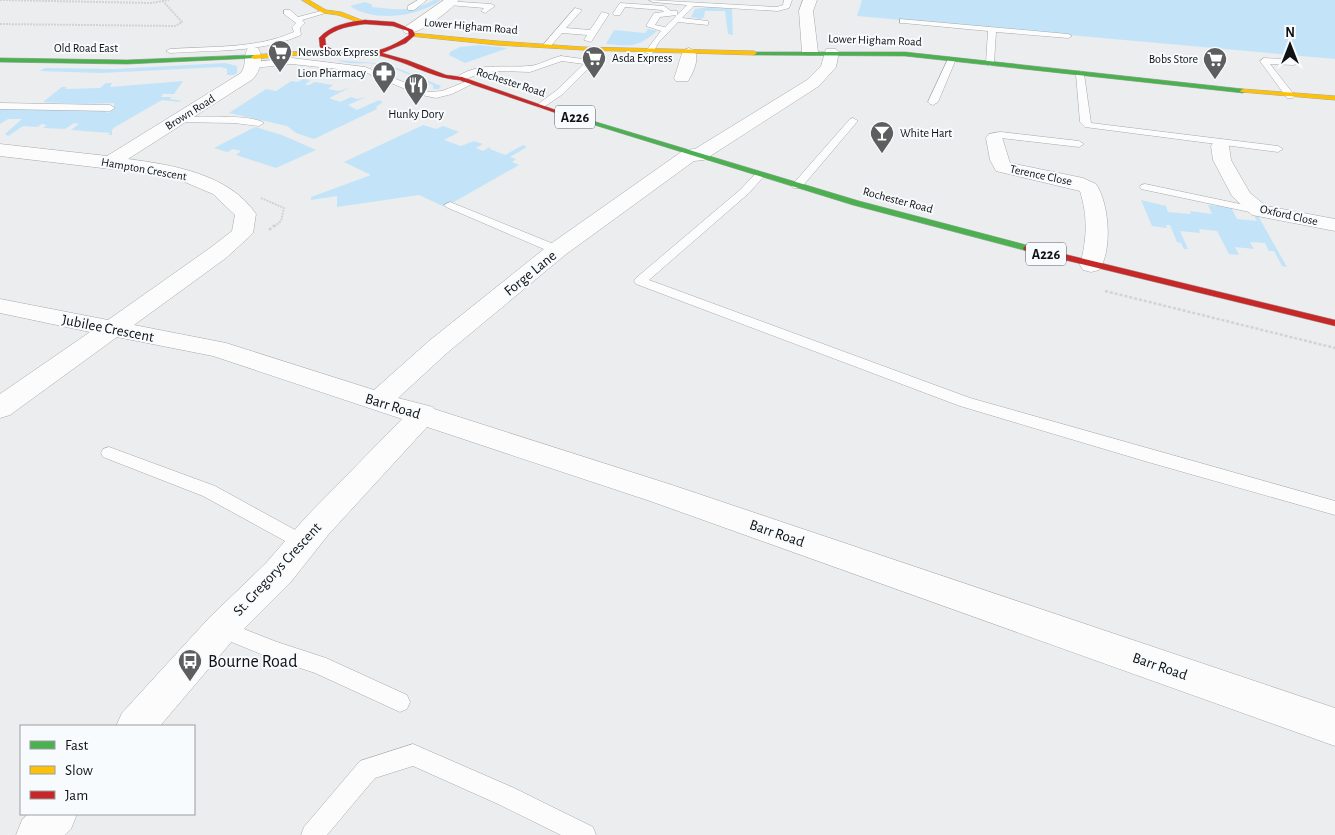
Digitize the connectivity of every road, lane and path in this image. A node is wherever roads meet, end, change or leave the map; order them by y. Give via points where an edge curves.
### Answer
1 (0, 0) edge
2 (169, 0) edge
3 (306, 0) edge
4 (423, 0) edge
5 (650, 0) edge
6 (788, 0) edge
7 (810, 0) edge
8 (162, 1) edge
9 (450, 1) edge
10 (491, 6) edge
11 (411, 8) dead end
12 (685, 8) junction
13 (578, 10) dead end
14 (287, 12) dead end
15 (325, 12) junction
16 (669, 13) junction
17 (605, 14) dead end
18 (617, 14) dead end
19 (432, 15) junction
20 (296, 20) junction
21 (904, 21) dead end
22 (365, 22) junction
23 (385, 22) junction
24 (705, 23) dead end
25 (0, 24) edge
26 (992, 29) junction
27 (559, 30) junction
28 (668, 30) junction
29 (411, 32) junction
30 (593, 33) junction
31 (324, 35) junction
32 (1068, 36) dead end
33 (457, 40) junction
34 (587, 41) dead end
35 (445, 42) junction
36 (402, 45) junction
37 (547, 45) junction
38 (431, 48) dead end
39 (228, 50) junction
40 (332, 51) junction
41 (649, 52) junction
42 (810, 52) junction
43 (831, 52) junction
44 (375, 53) junction
45 (689, 53) junction
46 (171, 56) junction
47 (253, 58) junction
48 (952, 59) junction
49 (0, 60) edge
50 (1294, 62) dead end
51 (990, 63) junction
52 (1080, 74) junction
53 (682, 78) dead end
54 (465, 80) junction
55 (1290, 96) junction
56 (1335, 98) edge
57 (933, 102) dead end
58 (0, 106) edge
59 (541, 106) junction
60 (110, 108) dead end
61 (177, 120) junction
62 (853, 121) dead end
63 (259, 123) dead end
64 (995, 138) joint
65 (1079, 144) dead end
66 (1220, 146) dead end
67 (1278, 149) dead end
68 (0, 150) edge
69 (694, 155) junction
70 (110, 163) junction
71 (760, 175) junction
72 (797, 186) junction
73 (1145, 187) dead end
74 (254, 194) dead end
75 (260, 198) junction
76 (260, 202) dead end
77 (450, 205) dead end
78 (1259, 211) junction
79 (1335, 225) edge
80 (264, 233) dead end
81 (557, 250) junction
82 (1091, 266) junction
83 (0, 306) edge
84 (1335, 323) edge
85 (111, 328) junction
86 (217, 349) joint
87 (377, 402) junction
88 (0, 408) edge
89 (423, 414) junction
90 (109, 453) dead end
91 (1335, 508) edge
92 (302, 542) junction
93 (221, 629) junction
94 (400, 702) dead end
95 (136, 725) edge
96 (1335, 727) edge
97 (55, 815) edge
98 (37, 835) edge
99 (312, 835) edge
100 (585, 835) edge

1 - 8 path
2 - 8 path
3 - 15 main road
4 - 11 lane
5 - 12 lane via 670,2
6 - 12 lane via 786,6 778,9
7 - 42 street via 806,12
8 - 25 path via 182,22 174,26
9 - 10 lane
9 - 19 street
12 - 16 lane
12 - 24 lane
12 - 28 lane
13 - 27 lane
14 - 20 lane
15 - 20 lane
15 - 22 main road
15 - 31 main road via 324,17 328,21
16 - 18 lane via 664,8 623,5
16 - 28 lane via 657,15 650,26
17 - 30 lane
19 - 23 street
19 - 29 street
20 - 39 lane via 301,23 296,34
21 - 26 lane
22 - 23 main road, Lower Higham Road
22 - 31 main road, Old Road East
23 - 29 main road, Lower Higham Road via 403,26
26 - 32 lane
26 - 51 lane
27 - 30 lane
27 - 37 lane
28 - 41 lane
29 - 33 main road, Lower Higham Road
29 - 36 main road
30 - 34 lane
31 - 40 main road via 321,40 324,47
31 - 47 main road, Old Road East
33 - 35 main road
33 - 37 main road, Lower Higham Road
35 - 36 main road, Lower Higham Road
35 - 38 main road
36 - 44 main road, A226
36 - 54 main road, Rochester Road / A226 via 461,71
37 - 41 main road, Lower Higham Road
39 - 46 main road, Old Road East
39 - 47 main road, Old Road East
40 - 44 main road, A226
40 - 47 main road, Old Road East
41 - 45 main road, Lower Higham Road
42 - 43 main road, Lower Higham Road
42 - 45 main road, Lower Higham Road
43 - 48 main road, Lower Higham Road
43 - 69 street, Forge Lane via 828,67 816,81
44 - 54 main road, Rochester Road / A226 via 445,77
45 - 53 street
46 - 47 main road, Old Road East via 193,61
46 - 49 main road, Old Road East via 84,63
47 - 54 lane via 365,70 432,95 443,94
47 - 61 street, Brown Road via 250,73 244,78
48 - 51 main road, Lower Higham Road
48 - 57 lane
50 - 55 lane via 1264,61
51 - 52 main road, Lower Higham Road
52 - 55 main road, Lower Higham Road
52 - 67 lane via 1084,122 1088,124
54 - 59 main road, Rochester Road / A226
54 - 59 lane via 496,68 530,68 561,58 590,63 554,98
55 - 56 main road, Lower Higham Road
58 - 60 lane
59 - 69 main road, Rochester Road / A226
61 - 63 lane
61 - 70 street, Brown Road
62 - 72 lane
64 - 65 lane via 1001,135
64 - 82 street, Terence Close via 1003,167 1089,188 1098,225
66 - 78 street, Oxford Close via 1222,160 1242,196
68 - 70 street, Hampton Crescent
69 - 71 main road, Rochester Road / A226
69 - 81 street, Forge Lane
70 - 85 street, Hampton Crescent via 186,176 220,190 246,214 242,233 218,254
71 - 72 main road, Rochester Road / A226
71 - 91 lane via 640,281 965,402
72 - 82 main road, Rochester Road / A226
73 - 78 lane
74 - 75 path
75 - 76 path
75 - 80 path via 284,208 281,221
77 - 81 lane
78 - 79 street, Oxford Close
81 - 87 street, Forge Lane via 438,347
82 - 84 main road, Rochester Road / A226
83 - 85 street, Jubilee Crescent
85 - 86 street, Jubilee Crescent
85 - 88 street
86 - 87 street, Barr Road
87 - 89 street, Barr Road
89 - 92 street, St. Gregorys Crescent
89 - 96 street, Barr Road via 661,493
90 - 92 lane via 209,491
92 - 93 street, St. Gregorys Crescent via 278,573
93 - 94 lane via 319,665
93 - 95 street, St. Gregorys Crescent
97 - 98 street
99 - 100 lane via 368,770 413,755

